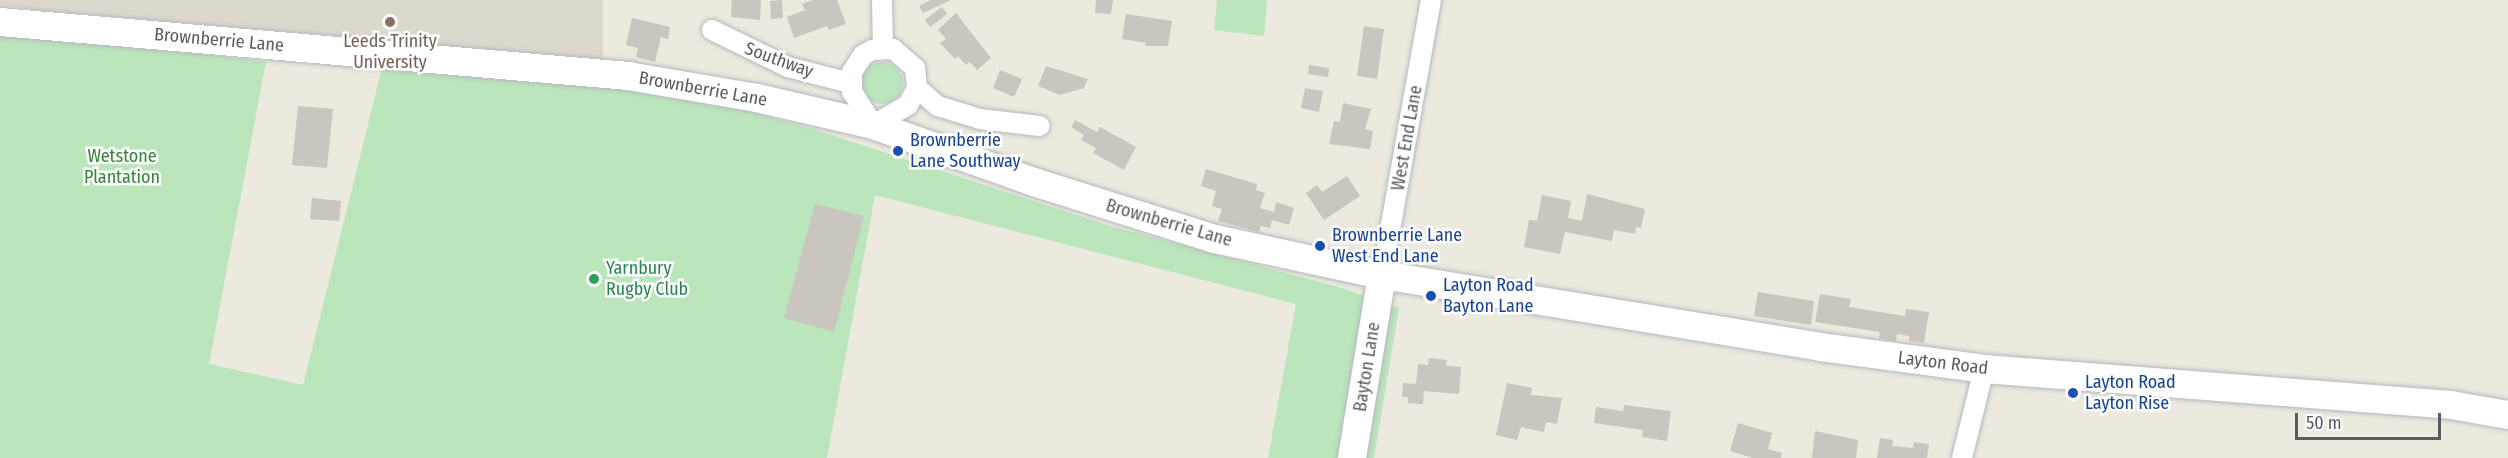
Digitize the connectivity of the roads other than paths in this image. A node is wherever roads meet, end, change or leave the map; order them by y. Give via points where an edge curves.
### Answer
1 (882, 0) edge
2 (1431, 0) edge
3 (0, 22) edge
4 (712, 30) dead end
5 (883, 48) junction
6 (850, 83) junction
7 (917, 88) junction
8 (873, 125) junction
9 (1040, 126) dead end
10 (1382, 275) junction
11 (1984, 369) junction
12 (2508, 415) edge
13 (1352, 458) edge
14 (1962, 458) edge

1 - 5 street
2 - 10 street, West End Lane
3 - 8 street, Brownberrie Lane via 628,76 757,98
4 - 6 street, Southway via 788,67
5 - 6 street via 863,55
5 - 7 street via 910,60
6 - 8 street
7 - 8 street via 908,105
7 - 9 street via 938,106 980,119
8 - 10 street, Brownberrie Lane via 1034,182 1215,238
10 - 11 street, Layton Road via 1820,347
10 - 13 street, Bayton Lane
11 - 12 street, Layton Road via 2440,404
11 - 14 street

